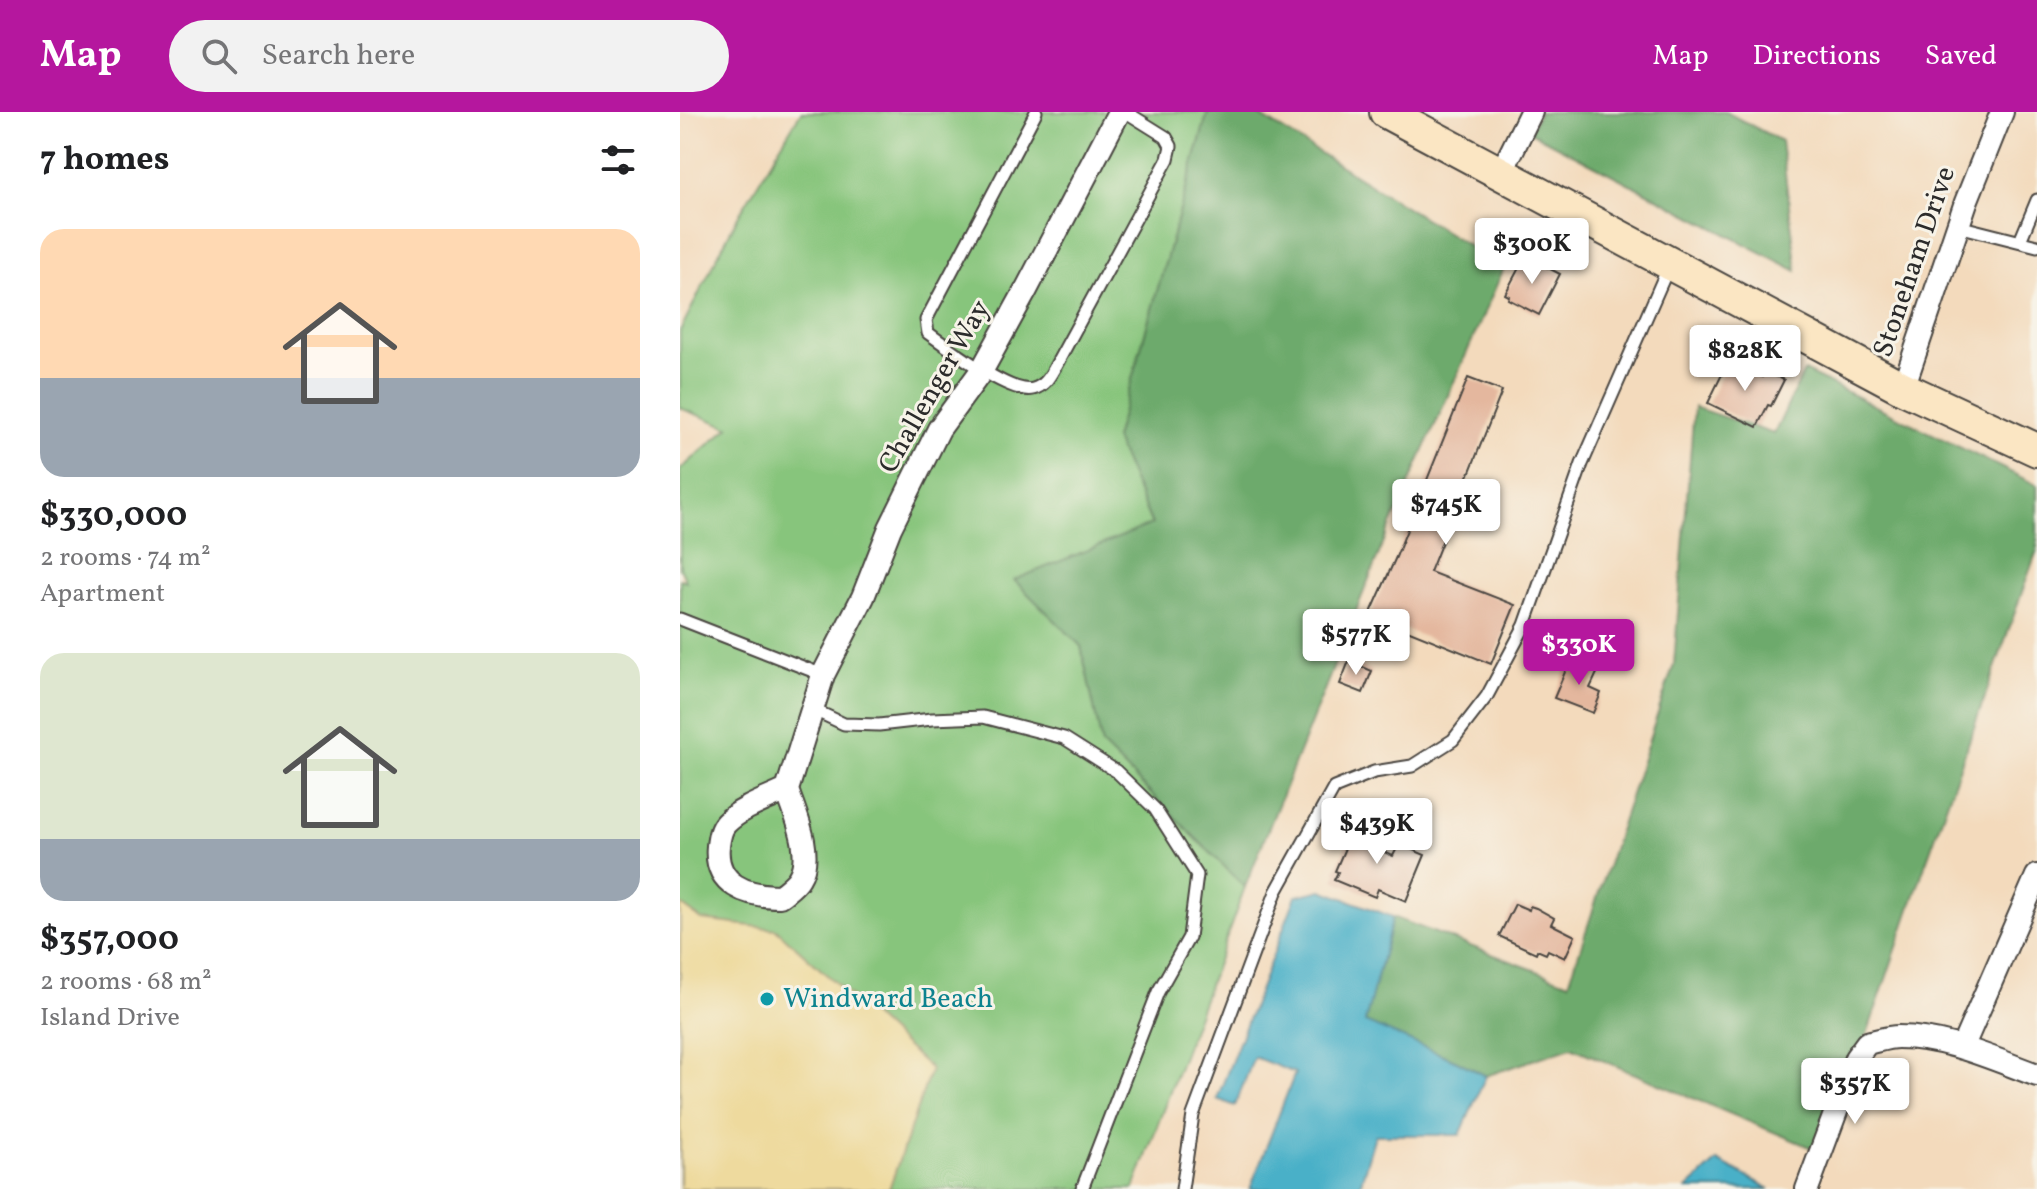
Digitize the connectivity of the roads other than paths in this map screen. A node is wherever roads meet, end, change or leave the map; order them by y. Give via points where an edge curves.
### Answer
1 (1036, 112) edge
2 (1119, 112) edge
3 (1126, 112) edge
4 (1386, 112) edge
5 (1531, 112) edge
6 (2002, 112) edge
7 (1501, 173) junction
8 (2037, 200) edge
9 (1958, 226) junction
10 (2020, 241) junction
11 (2037, 246) edge
12 (1670, 263) junction
13 (982, 370) junction
14 (1903, 388) junction
15 (2037, 450) edge
16 (681, 621) edge
17 (823, 675) junction
18 (812, 709) junction
19 (787, 790) junction
20 (2037, 876) edge
21 (1962, 1048) junction
22 (2037, 1075) edge
23 (1082, 1189) edge
24 (1182, 1189) edge
25 (1807, 1189) edge

1 - 13 lane via 926,320 928,333
2 - 13 street, Challenger Way
3 - 13 lane via 1166,137 1171,146 1168,159 1055,367 1033,389
4 - 7 main road
5 - 7 street
6 - 9 street, Stoneham Drive
7 - 12 main road
8 - 10 lane
9 - 10 lane
9 - 14 street, Stoneham Drive
10 - 11 lane
12 - 14 main road
12 - 24 lane via 1582,464 1525,625 1487,696 1453,740 1412,766 1374,772 1334,788 1276,892 1193,1115
13 - 17 street, Challenger Way via 939,429
14 - 15 main road
16 - 17 lane
17 - 18 street, Challenger Way
18 - 19 street, Challenger Way
18 - 23 lane via 844,724 983,717 1064,738 1116,771 1155,809 1197,875 1189,937 1158,992
19 - 19 street via 802,835 804,866 798,881 780,896 742,890 718,866 719,835 743,811
20 - 21 street
21 - 22 street
21 - 25 street via 1896,1037 1867,1043 1856,1058

